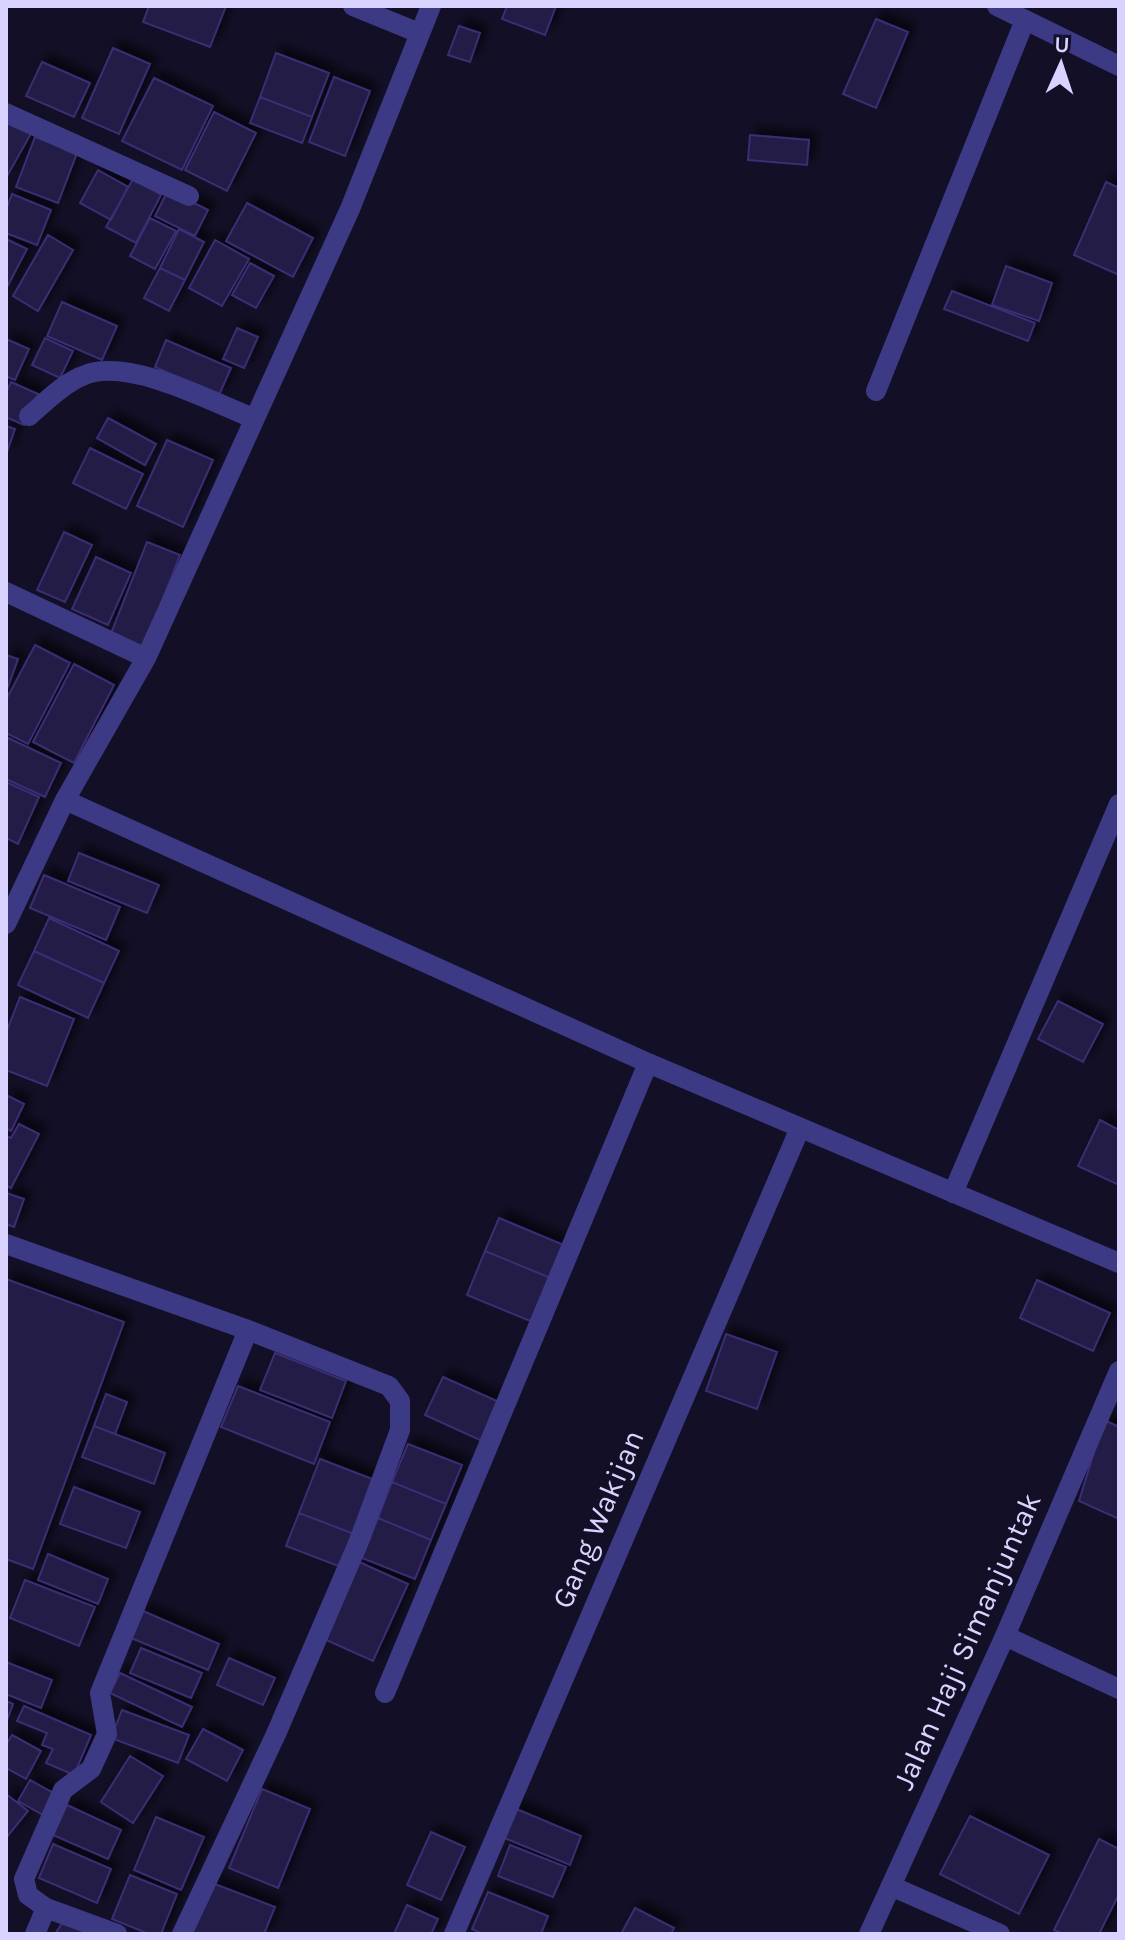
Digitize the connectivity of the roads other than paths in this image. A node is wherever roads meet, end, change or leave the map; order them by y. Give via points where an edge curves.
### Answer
1 (353, 6) edge
2 (431, 6) edge
3 (997, 6) edge
4 (1025, 20) junction
5 (419, 33) junction
6 (1118, 64) edge
7 (6, 113) edge
8 (189, 196) dead end
9 (876, 391) dead end
10 (29, 416) dead end
11 (253, 418) junction
12 (6, 592) edge
13 (146, 658) junction
14 (65, 800) junction
15 (1119, 804) edge
16 (6, 924) edge
17 (648, 1063) junction
18 (800, 1128) junction
19 (953, 1193) junction
20 (6, 1244) edge
21 (1119, 1263) edge
22 (248, 1330) junction
23 (1119, 1371) edge
24 (1115, 1394) edge
25 (1005, 1636) junction
26 (1119, 1689) edge
27 (385, 1693) dead end
28 (891, 1886) junction
29 (46, 1908) junction
30 (35, 1934) edge
31 (117, 1934) edge
32 (182, 1934) edge
33 (454, 1934) edge
34 (869, 1934) edge
35 (1000, 1934) edge

1 - 5 street
2 - 5 street
3 - 4 street
4 - 6 street
4 - 9 street
5 - 11 street via 350,209
7 - 8 street
10 - 11 street via 67,384 93,373 120,371
11 - 13 street
12 - 13 street
13 - 14 street
14 - 16 street
14 - 17 street
15 - 19 street
17 - 18 street
17 - 27 street
18 - 19 street
18 - 33 street, Gang Wakijan
19 - 21 street
20 - 22 street
22 - 29 street via 100,1693 107,1734 91,1769 63,1790 24,1879 28,1895
22 - 32 street via 389,1386 402,1415 359,1541
23 - 24 street, Jalan Haji Simanjuntak
24 - 25 street, Jalan Haji Simanjuntak
25 - 26 street
25 - 28 street, Jalan Haji Simanjuntak
28 - 34 street, Jalan Haji Simanjuntak
28 - 35 street
29 - 30 street
29 - 31 street

